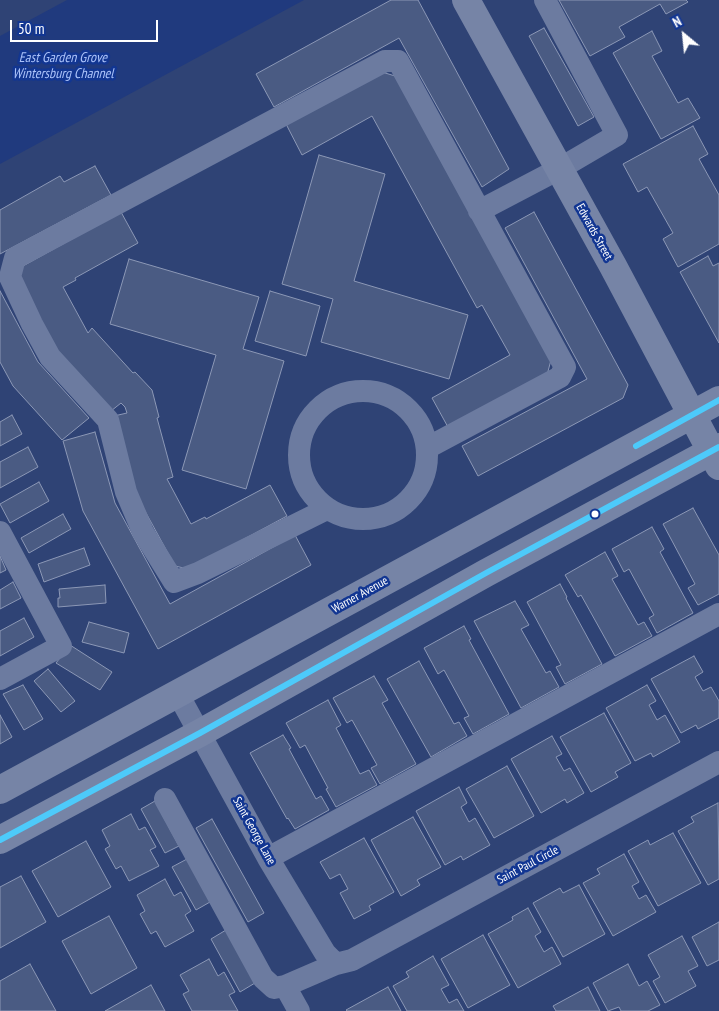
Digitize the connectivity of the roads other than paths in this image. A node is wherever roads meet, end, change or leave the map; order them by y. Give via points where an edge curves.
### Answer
1 (466, 0) edge
2 (545, 0) edge
3 (559, 169) junction
4 (479, 211) junction
5 (719, 400) edge
6 (692, 415) junction
7 (427, 448) junction
8 (716, 455) edge
9 (327, 509) junction
10 (0, 532) edge
11 (719, 614) edge
12 (0, 679) edge
13 (178, 694) junction
14 (200, 733) junction
15 (719, 762) edge
16 (0, 790) edge
17 (165, 798) dead end
18 (0, 840) edge
19 (268, 858) junction
20 (336, 964) junction
21 (285, 986) junction
22 (299, 1011) edge

1 - 3 main road, Edwards Street
2 - 3 street via 617,134
3 - 4 street
3 - 6 main road, Edwards Street
4 - 7 street via 565,367 560,377
4 - 9 street via 398,61 385,61 16,258 10,277 32,324 50,357 108,420 126,492 142,532 174,582
5 - 6 main road, Warner Avenue
6 - 8 main road, Edwards Street
6 - 13 main road, Warner Avenue
7 - 9 street via 425,473 418,488 393,512 377,518 360,519
7 - 9 street via 421,427 409,409 392,397 357,391 330,400 313,414 303,433 299,454 302,475 312,494
8 - 14 main road via 486,572
10 - 12 street via 61,646
11 - 19 street
13 - 14 street, Saint George Lane
13 - 16 main road, Warner Avenue
14 - 18 main road
14 - 19 street, Saint George Lane
15 - 20 street, Saint Paul Circle via 352,960
17 - 21 street via 263,978 274,988
19 - 20 street, Saint George Lane via 325,953
20 - 21 street, Saint Paul Circle
21 - 22 street

